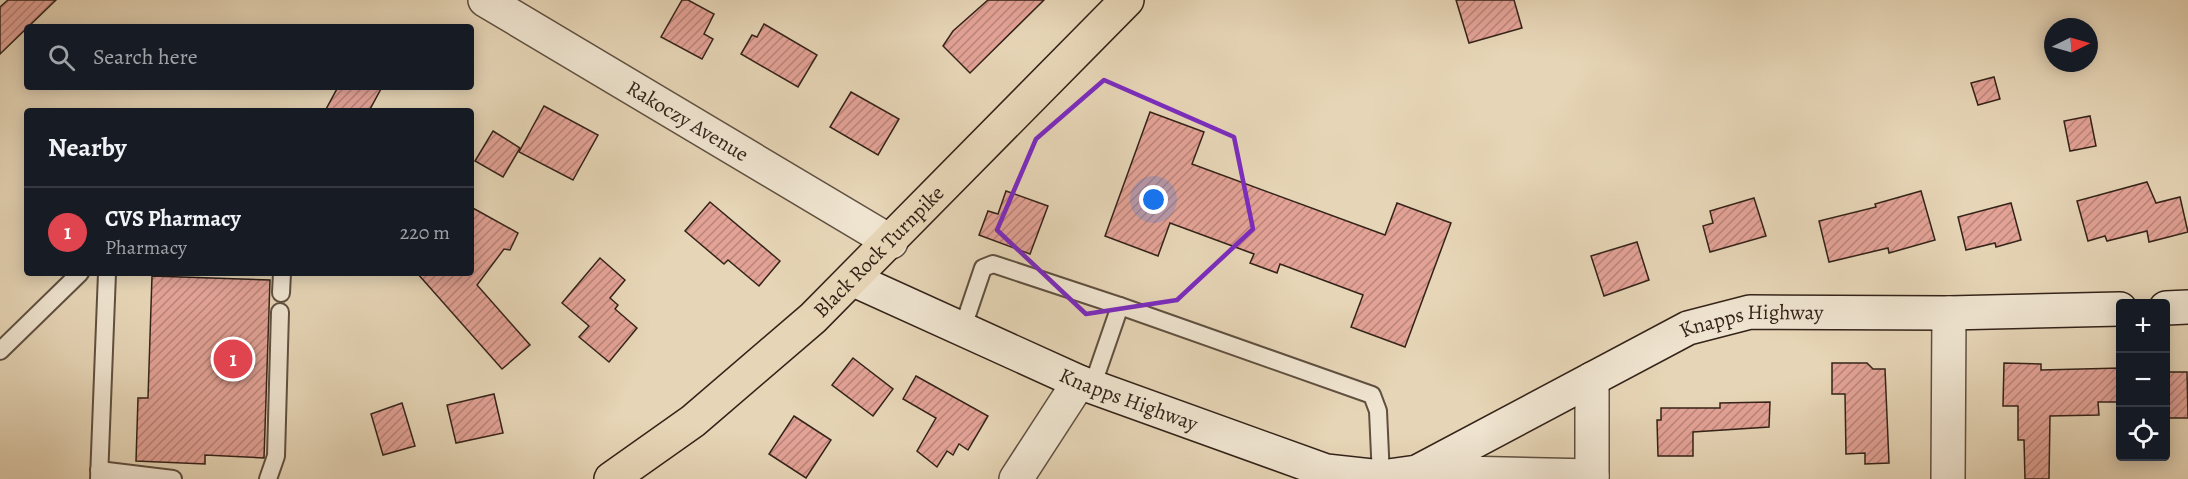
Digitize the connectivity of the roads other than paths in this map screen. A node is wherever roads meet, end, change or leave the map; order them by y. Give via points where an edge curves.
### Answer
1 (485, 0) edge
2 (1127, 0) edge
3 (891, 242) junction
4 (77, 276) edge
5 (107, 276) edge
6 (282, 276) edge
7 (852, 279) junction
8 (281, 293) dead end
9 (1120, 306) junction
10 (2188, 307) edge
11 (2170, 308) edge
12 (2116, 309) edge
13 (280, 312) dead end
14 (1948, 312) junction
15 (962, 330) junction
16 (0, 351) edge
17 (1592, 379) junction
18 (1086, 385) junction
19 (99, 475) edge
20 (1403, 476) edge
21 (1592, 477) edge
22 (173, 479) edge
23 (268, 479) edge
24 (611, 479) edge
25 (1016, 479) edge
26 (1948, 479) edge

1 - 3 street, Rakoczy Avenue
2 - 3 main road, Black Rock Turnpike
3 - 7 main road, Black Rock Turnpike
4 - 16 lane
5 - 19 lane
6 - 8 lane
7 - 15 street, Knapps Highway
7 - 24 main road, Black Rock Turnpike via 813,318 693,421
9 - 15 lane via 993,264 983,268
9 - 18 lane
9 - 20 lane via 1372,395
10 - 11 street
12 - 14 street, Knapps Highway
13 - 23 lane via 276,456
14 - 17 street, Knapps Highway via 1750,312 1688,328
14 - 26 street
15 - 18 street, Knapps Highway
17 - 20 street, Knapps Highway
17 - 21 street
18 - 20 street, Knapps Highway via 1326,471
18 - 25 street
19 - 22 lane
20 - 21 street, Knapps Highway

